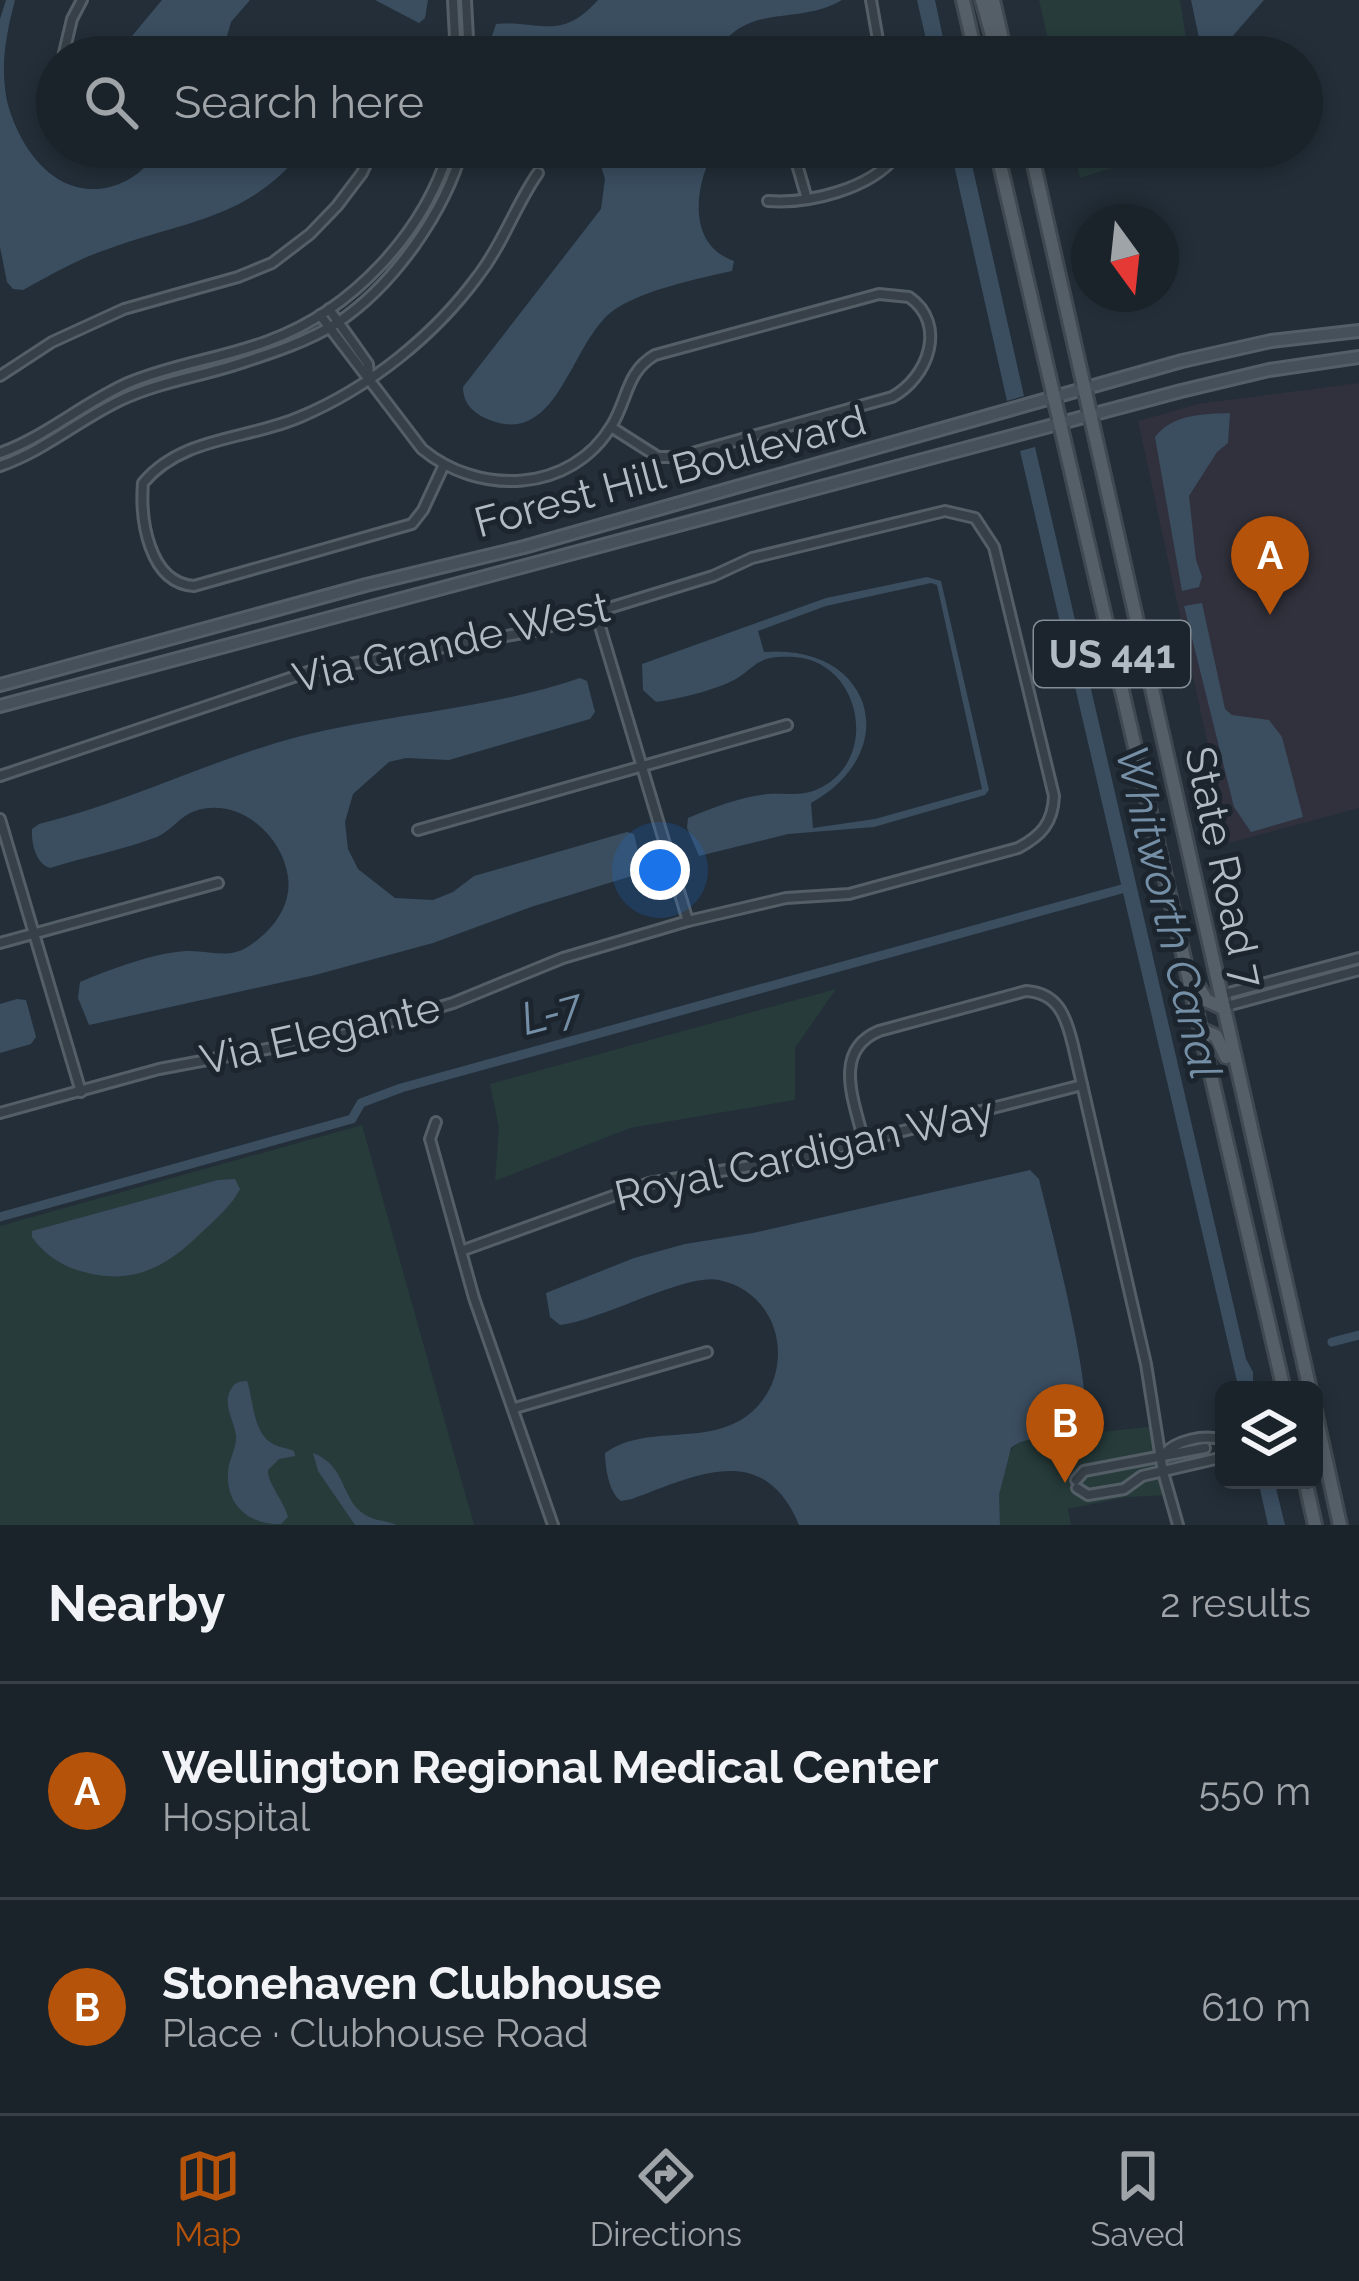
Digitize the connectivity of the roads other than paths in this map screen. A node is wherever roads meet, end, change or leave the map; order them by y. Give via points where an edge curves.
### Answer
1 (82, 0) edge
2 (453, 0) edge
3 (466, 0) edge
4 (871, 0) edge
5 (963, 0) edge
6 (982, 0) edge
7 (993, 0) edge
8 (68, 36) edge
9 (454, 36) edge
10 (468, 36) edge
11 (876, 36) edge
12 (971, 36) edge
13 (995, 36) edge
14 (999, 36) edge
15 (364, 168) edge
16 (444, 168) edge
17 (458, 168) edge
18 (798, 168) edge
19 (883, 168) edge
20 (1001, 168) edge
21 (1035, 168) edge
22 (538, 173) dead end
23 (807, 199) junction
24 (768, 201) dead end
25 (329, 309) junction
26 (320, 315) junction
27 (339, 322) junction
28 (328, 327) junction
29 (1359, 331) edge
30 (1359, 357) edge
31 (0, 376) edge
32 (370, 377) junction
33 (1085, 388) junction
34 (1052, 399) junction
35 (1091, 416) junction
36 (1058, 424) junction
37 (611, 427) junction
38 (0, 453) edge
39 (0, 466) edge
40 (443, 466) junction
41 (596, 613) junction
42 (0, 685) edge
43 (0, 706) edge
44 (787, 725) dead end
45 (640, 766) junction
46 (0, 776) edge
47 (0, 819) edge
48 (1048, 825) joint
49 (418, 830) dead end
50 (218, 883) dead end
51 (688, 920) junction
52 (34, 933) junction
53 (0, 943) edge
54 (1181, 944) junction
55 (1359, 958) edge
56 (1359, 970) edge
57 (1280, 979) junction
58 (1283, 990) junction
59 (1220, 1001) junction
60 (1200, 1029) junction
61 (1082, 1085) junction
62 (81, 1092) junction
63 (0, 1113) edge
64 (1246, 1114) junction
65 (436, 1122) dead end
66 (864, 1142) junction
67 (461, 1251) junction
68 (707, 1352) dead end
69 (1285, 1381) edge
70 (1308, 1381) edge
71 (515, 1408) junction
72 (1215, 1439) edge
73 (1215, 1445) edge
74 (1192, 1446) junction
75 (1323, 1451) edge
76 (1161, 1458) junction
77 (1215, 1459) edge
78 (1139, 1461) junction
79 (1196, 1464) junction
80 (1323, 1471) edge
81 (1163, 1472) junction
82 (1142, 1476) junction
83 (1307, 1489) edge
84 (1334, 1495) junction
85 (553, 1525) edge
86 (1178, 1525) edge
87 (1315, 1525) edge
88 (1340, 1525) edge

1 - 8 street
2 - 9 street
3 - 10 street
4 - 11 street
5 - 12 main road
6 - 13 main road
7 - 14 main road
15 - 31 street via 310,234 272,263 124,308
16 - 25 street via 418,218
17 - 27 street via 427,231
18 - 23 street
19 - 23 street
20 - 34 main road, State Road 7 / US 441
21 - 33 main road, State Road 7 / US 441
22 - 32 street via 479,276 424,336
23 - 24 street
25 - 26 street
25 - 27 street
26 - 28 street
26 - 38 street via 271,340 130,382
27 - 28 street
27 - 32 street
28 - 32 street
28 - 39 street via 119,401
29 - 33 main road, Forest Hill Boulevard via 1271,341
30 - 35 main road, Forest Hill Boulevard via 1269,370
32 - 40 street
32 - 40 street via 297,419 172,454 156,466 141,502 164,574 194,586 412,524
33 - 34 main road, Forest Hill Boulevard
33 - 35 main road, State Road 7 / US 441
34 - 36 main road, State Road 7 / US 441
34 - 42 main road, Forest Hill Boulevard
35 - 36 main road, Forest Hill Boulevard
35 - 59 main road, State Road 7 / US 441
36 - 43 main road, Forest Hill Boulevard
36 - 54 main road, State Road 7 / US 441
37 - 37 street via 632,374 655,355 879,294 909,296 924,310 932,336 920,374 892,397 678,457 658,457
37 - 40 street via 569,466 520,482 466,477
41 - 45 street
41 - 46 street, Via Grande West via 311,671
41 - 48 street, Via Grande West via 752,558 895,520 945,511 975,518 994,547 1054,796
44 - 45 street
45 - 49 street
45 - 51 street
47 - 52 street
48 - 51 street, Via Elegante via 1018,848 849,894 786,898
50 - 52 street
51 - 62 street, Via Elegante via 352,1034 159,1069
52 - 53 street
52 - 62 street
54 - 59 main road via 1198,991
54 - 60 main road, State Road 7 / US 441
55 - 57 street
56 - 58 street
57 - 58 street
57 - 59 street
58 - 59 street
59 - 64 main road, State Road 7 / US 441
60 - 64 main road via 1222,1046
60 - 69 main road, State Road 7 / US 441
61 - 66 street, Royal Cardigan Way
61 - 66 street via 1055,1001 1034,992 1006,996 863,1040 848,1072
61 - 76 street
62 - 63 street, Via Elegante
64 - 70 main road, State Road 7 / US 441
65 - 67 street via 430,1139
66 - 67 street, Royal Cardigan Way via 649,1183
67 - 71 street
68 - 71 street
71 - 85 street
72 - 74 street
73 - 74 street
74 - 76 street
74 - 79 street
75 - 84 main road
76 - 78 street
76 - 81 street
77 - 79 street
78 - 82 street
78 - 82 street via 1084,1471 1077,1484 1088,1495 1124,1489
79 - 81 street
80 - 84 main road
81 - 82 street
81 - 86 street
83 - 87 main road
84 - 88 main road

